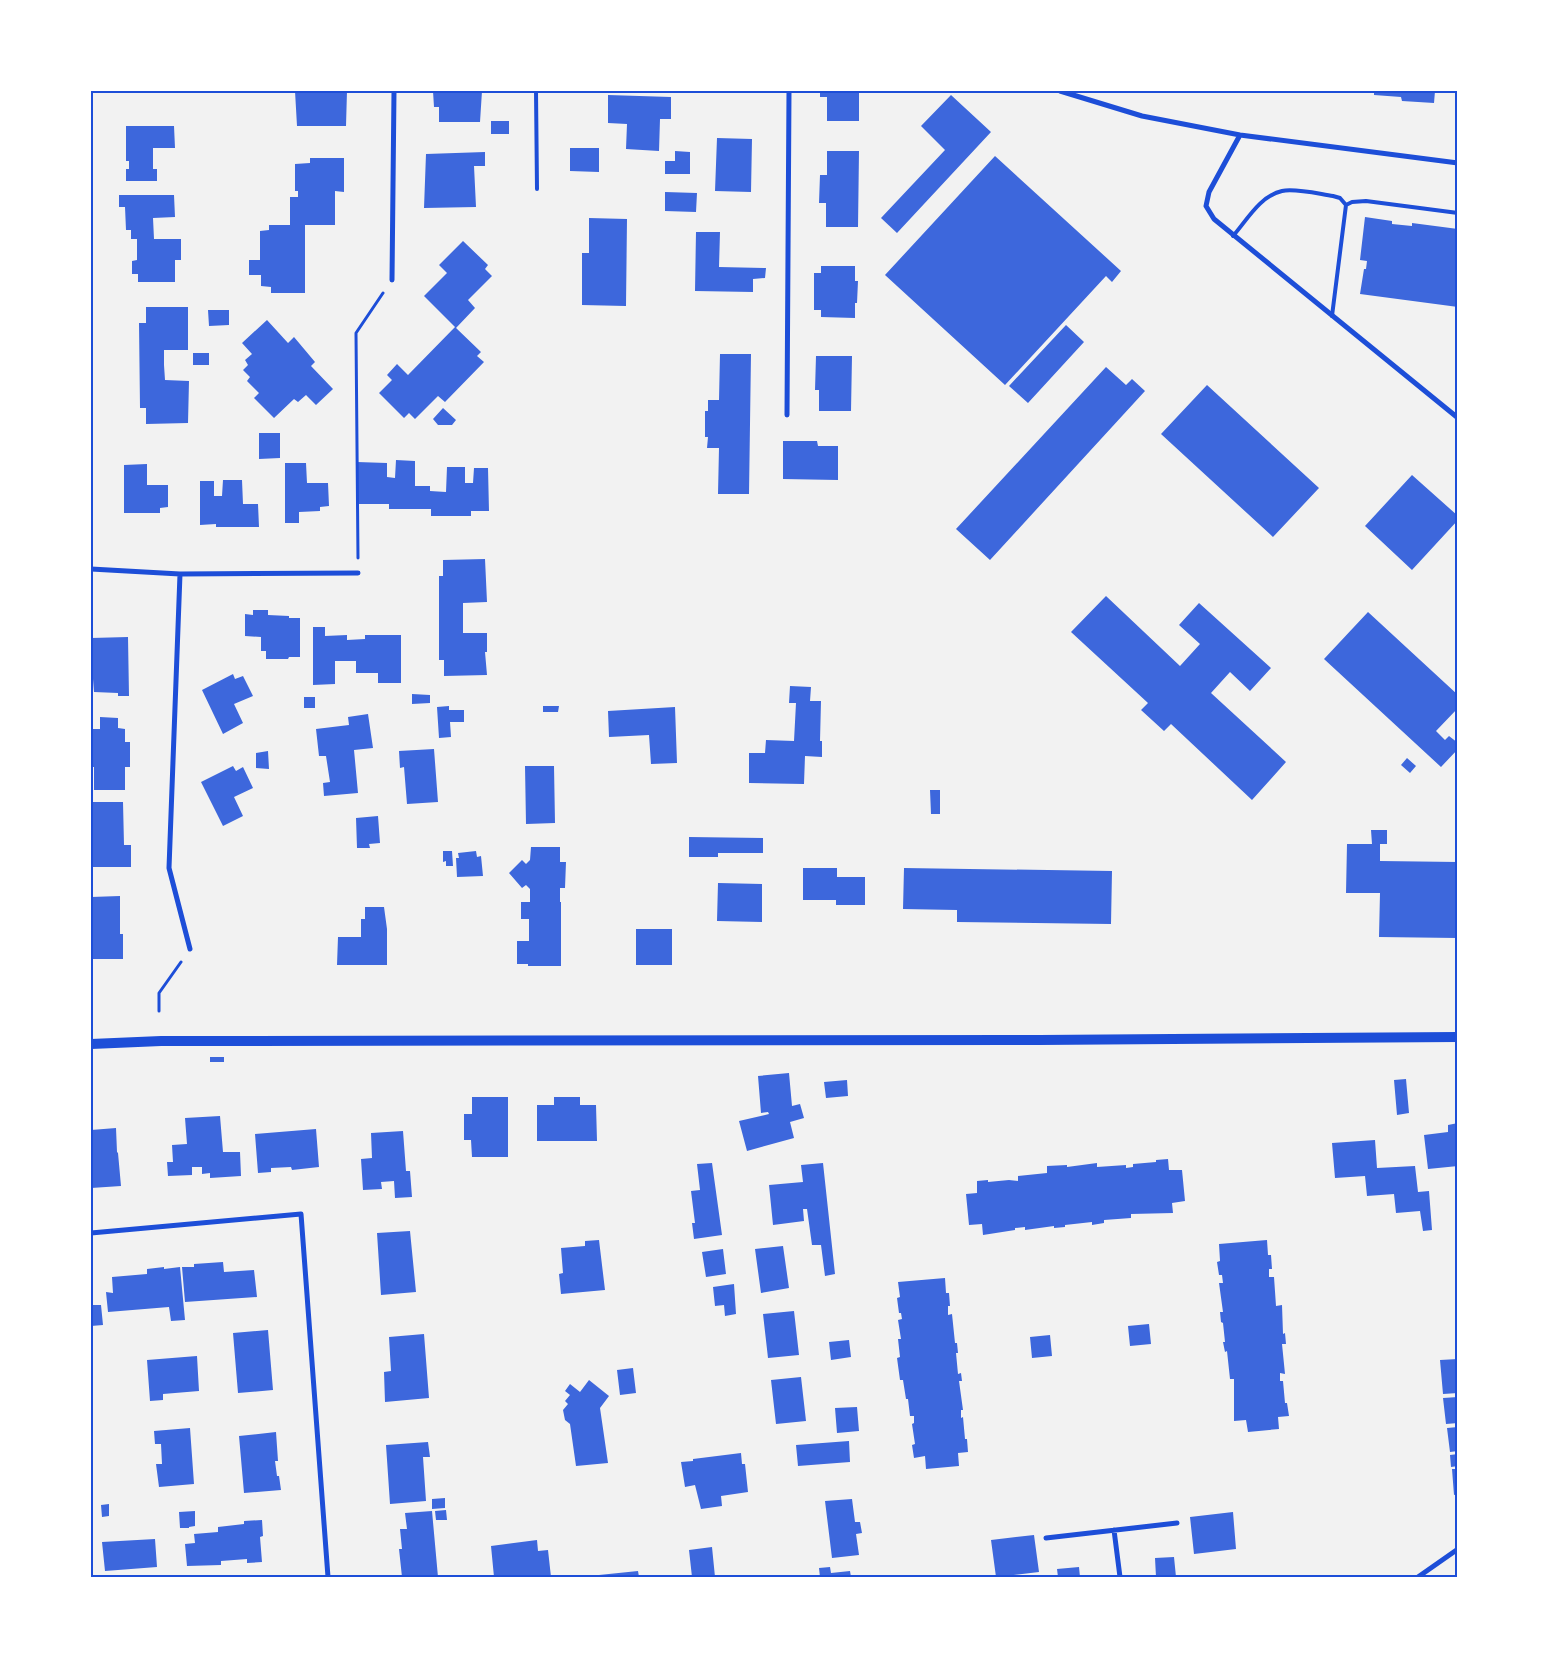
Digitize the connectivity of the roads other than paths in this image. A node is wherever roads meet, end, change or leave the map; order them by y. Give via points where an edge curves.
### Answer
1 (394, 91) edge
2 (536, 91) edge
3 (789, 91) edge
4 (1060, 91) edge
5 (1240, 135) junction
6 (1458, 163) edge
7 (537, 189) dead end
8 (1346, 205) junction
9 (1458, 213) edge
10 (1233, 236) junction
11 (392, 280) road end
12 (1332, 316) junction
13 (786, 415) dead end
14 (1458, 418) edge
15 (91, 569) edge
16 (358, 573) road end
17 (180, 574) junction
18 (190, 949) road end
19 (1458, 1037) edge
20 (91, 1044) edge
21 (91, 1233) edge
22 (1177, 1523) dead end
23 (1114, 1530) junction
24 (1046, 1538) dead end
25 (1458, 1549) edge
26 (328, 1577) edge
27 (1120, 1577) edge
28 (1418, 1577) edge

1 - 11 street
2 - 7 lane
3 - 13 street
4 - 5 street via 1142,116
5 - 6 street
5 - 10 street via 1208,192 1206,206 1214,219
8 - 9 lane via 1366,201
8 - 10 lane via 1333,196 1282,190 1258,204
8 - 12 lane
10 - 12 street
12 - 14 street
15 - 17 street
16 - 17 street
17 - 18 street via 169,868
19 - 20 main road via 171,1040
21 - 26 street via 301,1214
22 - 23 street
23 - 24 street
23 - 27 street
25 - 28 street

